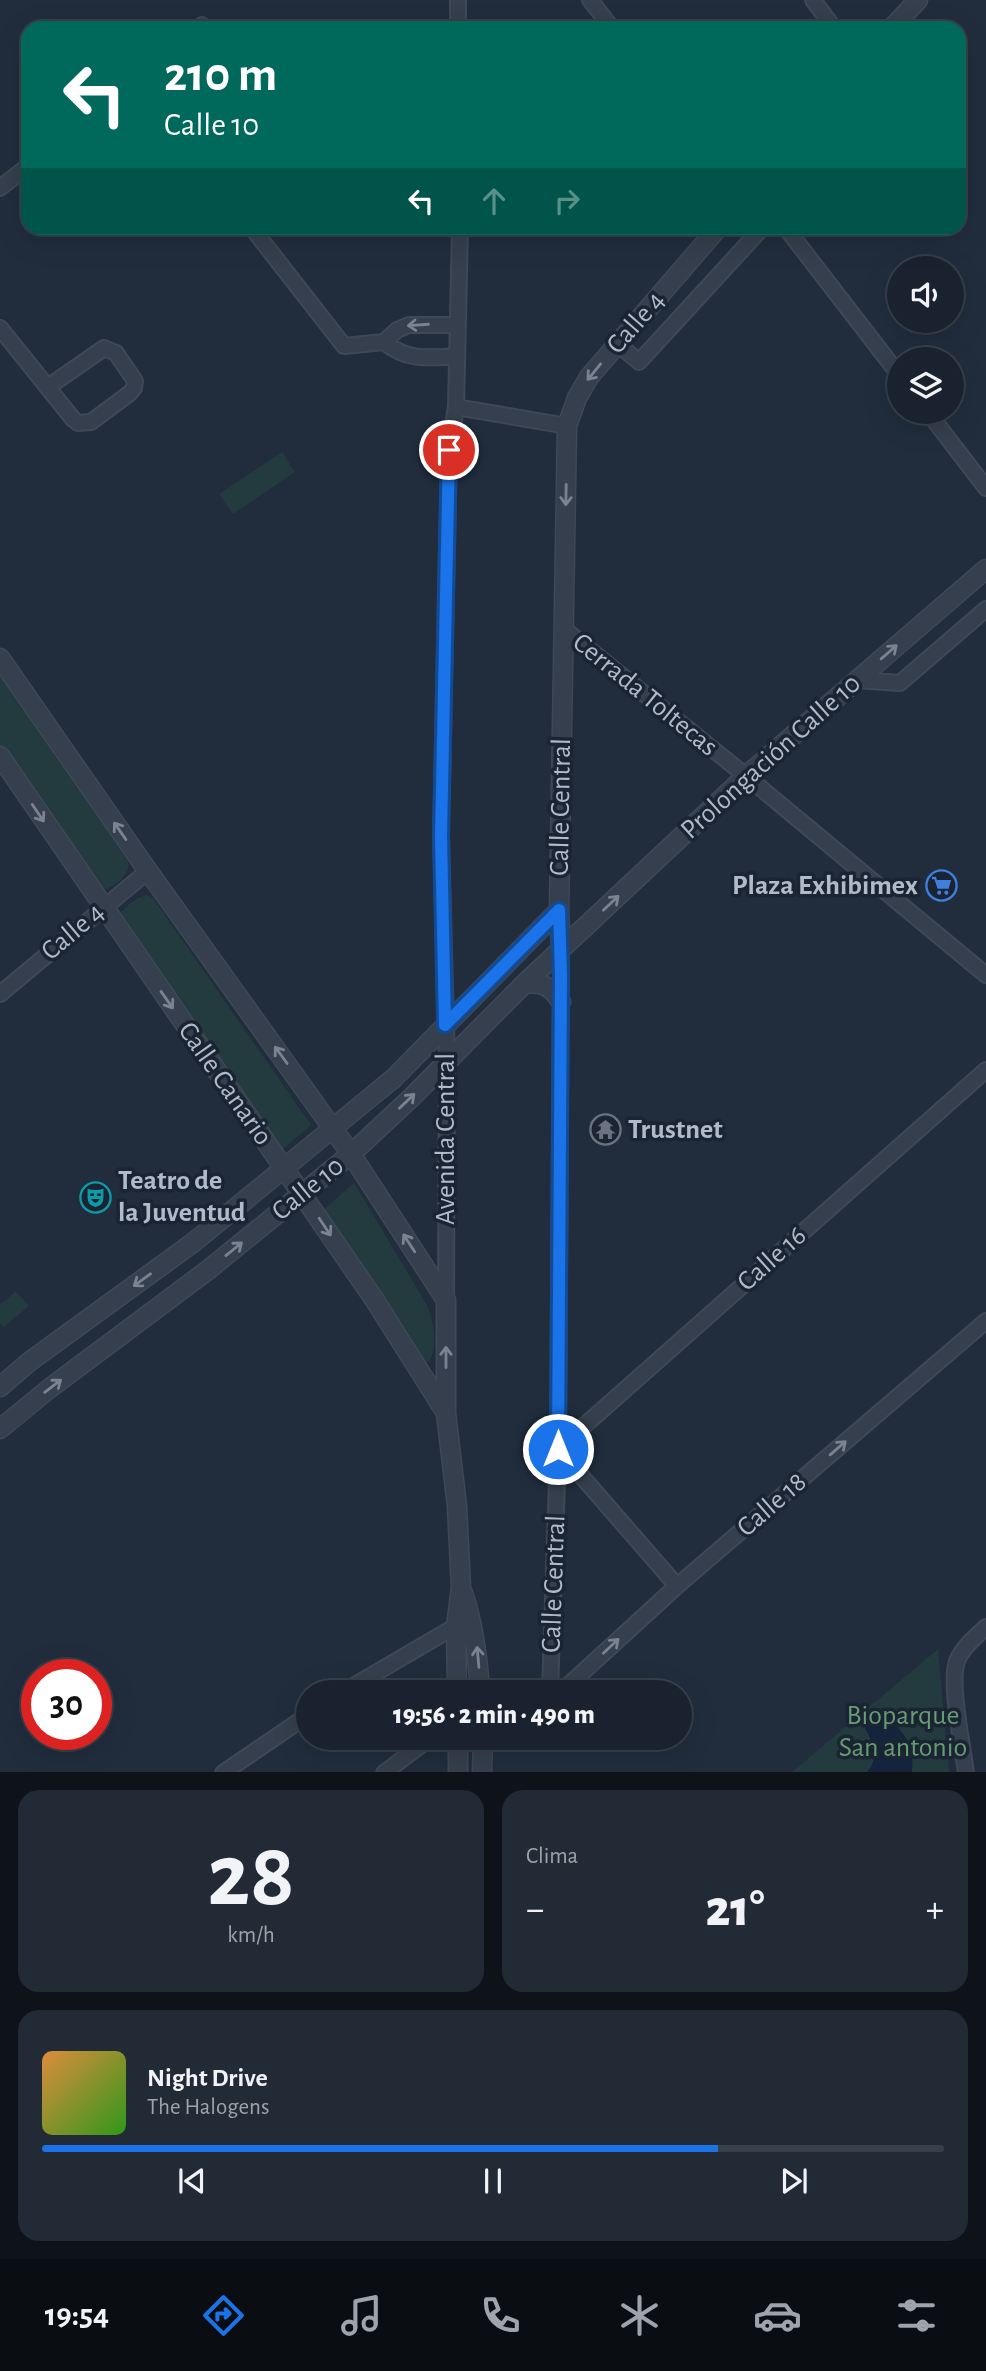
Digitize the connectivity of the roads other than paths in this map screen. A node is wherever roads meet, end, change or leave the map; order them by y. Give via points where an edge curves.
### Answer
1 (458, 0) edge
2 (590, 0) edge
3 (813, 0) edge
4 (918, 0) edge
5 (458, 21) edge
6 (606, 21) edge
7 (829, 21) edge
8 (898, 21) edge
9 (21, 172) edge
10 (0, 188) edge
11 (257, 235) edge
12 (460, 235) edge
13 (712, 235) edge
14 (756, 235) edge
15 (791, 235) edge
16 (457, 325) junction
17 (0, 328) edge
18 (384, 342) junction
19 (617, 343) junction
20 (457, 356) junction
21 (887, 359) edge
22 (48, 387) junction
23 (456, 407) junction
24 (937, 424) edge
25 (567, 426) junction
26 (986, 488) edge
27 (986, 569) edge
28 (986, 609) edge
29 (564, 629) junction
30 (0, 659) edge
31 (857, 680) junction
32 (0, 757) edge
33 (746, 776) junction
34 (148, 871) junction
35 (103, 907) junction
36 (559, 910) junction
37 (561, 950) junction
38 (986, 975) edge
39 (524, 984) junction
40 (0, 993) edge
41 (561, 1002) junction
42 (445, 1025) junction
43 (447, 1062) junction
44 (986, 1070) edge
45 (334, 1129) junction
46 (351, 1154) junction
47 (285, 1170) junction
48 (302, 1194) junction
49 (446, 1300) junction
50 (986, 1321) edge
51 (0, 1387) edge
52 (446, 1413) junction
53 (0, 1429) edge
54 (558, 1449) junction
55 (677, 1586) junction
56 (464, 1624) junction
57 (986, 1627) edge
58 (364, 1680) edge
59 (458, 1680) edge
60 (479, 1680) edge
61 (550, 1680) edge
62 (574, 1680) edge
63 (296, 1723) edge
64 (414, 1750) edge
65 (458, 1750) edge
66 (483, 1750) edge
67 (224, 1772) edge
68 (385, 1772) edge
69 (458, 1772) edge
70 (482, 1772) edge
71 (966, 1772) edge

1 - 5 street
2 - 6 street
3 - 7 street
4 - 8 street
9 - 10 street
11 - 18 street via 344,346
12 - 16 street, Avenida Central
13 - 19 street, Calle 4
14 - 19 street via 639,362
15 - 21 street
16 -> 18 street via 409,325
16 - 20 street, Avenida Central
17 - 22 street
18 - 20 street via 408,357
19 -> 25 street, Calle 4 via 576,398
20 - 23 street, Avenida Central
22 - 22 street via 73,419 85,424 130,393 135,381 116,353 104,348
23 - 25 street
23 - 42 street, Avenida Central via 449,450 441,836
24 - 26 street
25 -> 29 street, Calle Central
31 -> 27 street, Prolongación Calle 10
28 - 31 street via 900,683
29 - 33 street, Cerrada Toltecas
29 - 36 street, Calle Central
34 -> 30 street
31 - 33 street, Prolongación Calle 10
32 -> 35 street, Calle Canario
37 -> 33 street, Prolongación Calle 10
33 - 38 street, Cerrada Toltecas
34 - 35 street, Calle 4
45 -> 34 street
35 - 40 street, Calle 4
35 -> 47 street, Calle Canario
36 - 37 street, Calle Central
36 - 42 street, Calle 10
37 - 39 street, Calle 10
37 - 41 street, Calle Central
39 - 41 street via 547,985
39 - 43 street, Calle 10
41 - 54 street, Calle Central
42 - 43 street, Avenida Central
42 - 45 street, Calle 10 via 394,1078
46 -> 43 street, Calle 10
43 - 49 street, Avenida Central
44 - 54 street, Calle 16
45 - 46 street
45 - 47 street, Calle 10
46 - 48 street, Calle 10
49 -> 46 street
47 - 48 street, Calle Canario
47 -> 51 street, Calle 10
48 -> 52 street, Calle Canario
53 -> 48 street, Calle 10
52 -> 49 street, Avenida Central
55 -> 50 street, Calle 18
52 - 56 street, Avenida Central
54 - 55 street
54 - 61 street, Calle Central
62 -> 55 street, Calle 18
56 - 58 street
56 - 59 street, Avenida Central
60 -> 56 street, Avenida Central via 477,1650
57 - 71 street via 957,1661 954,1679
63 - 67 street
64 - 68 street
65 - 69 street
66 - 70 street

